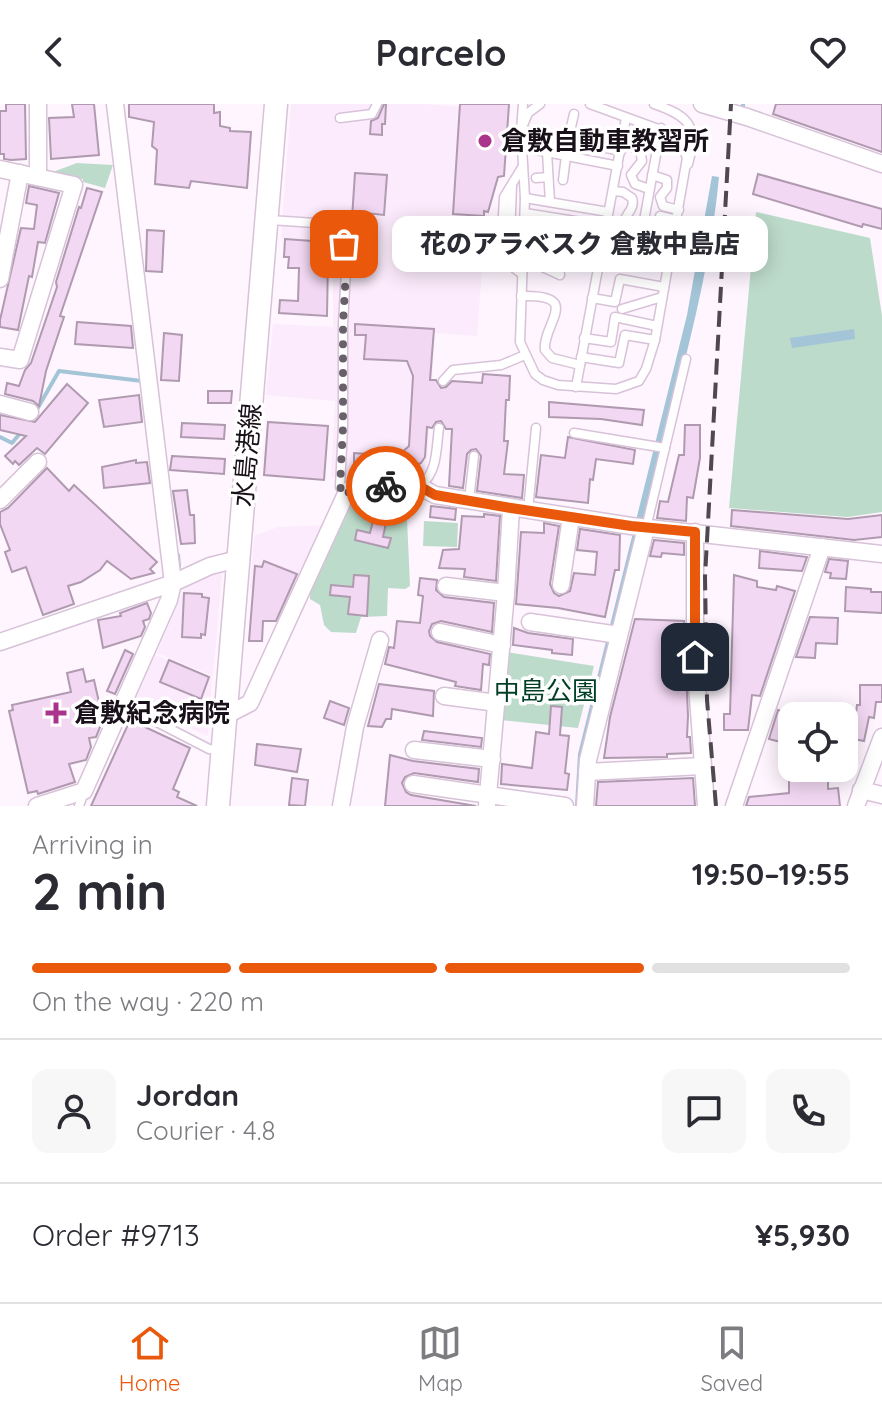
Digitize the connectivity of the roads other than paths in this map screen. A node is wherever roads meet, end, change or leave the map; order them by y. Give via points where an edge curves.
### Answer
1 (38, 104) edge
2 (115, 104) edge
3 (276, 104) edge
4 (377, 104) edge
5 (540, 104) edge
6 (590, 104) edge
7 (654, 104) edge
8 (702, 104) edge
9 (521, 105) edge
10 (745, 113) edge
11 (574, 114) dead end
12 (340, 118) dead end
13 (626, 118) junction
14 (661, 128) junction
15 (521, 130) junction
16 (568, 140) junction
17 (521, 147) junction
18 (621, 147) junction
19 (547, 152) junction
20 (566, 156) junction
21 (882, 164) edge
22 (523, 166) junction
23 (618, 166) junction
24 (0, 169) edge
25 (686, 171) junction
26 (20, 173) junction
27 (652, 175) junction
28 (38, 177) junction
29 (548, 177) junction
30 (536, 178) dead end
31 (563, 180) dead end
32 (649, 189) junction
33 (613, 191) junction
34 (525, 198) junction
35 (550, 202) junction
36 (608, 212) junction
37 (525, 213) junction
38 (678, 215) junction
39 (553, 218) junction
40 (265, 220) junction
41 (579, 222) junction
42 (606, 226) junction
43 (552, 230) dead end
44 (642, 233) junction
45 (577, 234) dead end
46 (524, 237) junction
47 (555, 243) junction
48 (601, 252) junction
49 (523, 258) junction
50 (637, 259) junction
51 (667, 265) junction
52 (522, 274) junction
53 (0, 279) edge
54 (634, 291) dead end
55 (663, 292) junction
56 (521, 296) junction
57 (592, 298) junction
58 (638, 304) junction
59 (622, 309) dead end
60 (657, 326) junction
61 (584, 338) junction
62 (655, 340) junction
63 (525, 355) junction
64 (0, 357) edge
65 (686, 359) dead end
66 (580, 361) junction
67 (443, 381) dead end
68 (576, 387) junction
69 (0, 404) edge
70 (30, 412) dead end
71 (439, 428) dead end
72 (536, 428) dead end
73 (574, 433) dead end
74 (659, 447) junction
75 (474, 456) dead end
76 (38, 462) dead end
77 (0, 474) edge
78 (15, 484) junction
79 (419, 486) junction
80 (345, 496) junction
81 (0, 500) edge
82 (469, 500) junction
83 (511, 508) junction
84 (528, 510) junction
85 (571, 517) junction
86 (640, 527) junction
87 (695, 532) junction
88 (822, 547) junction
89 (882, 554) edge
90 (238, 559) junction
91 (173, 583) junction
92 (561, 585) dead end
93 (446, 586) dead end
94 (506, 593) junction
95 (530, 622) dead end
96 (440, 632) dead end
97 (613, 634) junction
98 (380, 640) dead end
99 (0, 642) edge
100 (502, 645) junction
101 (444, 696) dead end
102 (497, 703) junction
103 (126, 706) junction
104 (225, 716) junction
105 (882, 737) edge
106 (414, 750) dead end
107 (222, 751) junction
108 (492, 759) junction
109 (702, 766) junction
110 (587, 772) junction
111 (413, 784) dead end
112 (867, 796) edge
113 (82, 798) edge
114 (488, 800) edge
115 (37, 806) edge
116 (218, 806) edge
117 (341, 806) edge
118 (565, 806) edge
119 (585, 806) edge
120 (706, 806) edge
121 (734, 806) edge

1 - 28 street
2 - 91 street
3 - 40 main road, 水島港線
4 - 12 lane via 372,114
5 - 15 lane via 528,113
6 - 13 lane
7 - 25 lane via 681,114 690,126 694,145
8 - 10 street
9 - 15 lane
10 - 21 street
11 - 16 lane
13 - 14 lane
13 - 18 lane
14 - 25 lane via 679,140
14 - 27 lane
15 - 16 lane
15 - 17 lane
16 - 18 lane
17 - 19 lane
17 - 22 lane
18 - 23 lane
18 - 32 lane via 640,150 642,161 631,175 635,184
19 - 20 lane
19 - 29 lane
20 - 23 lane
20 - 31 lane
22 - 34 lane
22 - 52 lane via 504,197 501,252
23 - 33 lane
24 - 26 street
25 - 38 lane
26 - 28 street
26 - 53 street
27 - 32 lane
27 - 38 lane via 667,180 660,197 663,206
28 - 64 street via 74,185 20,360
29 - 30 lane
29 - 35 lane
32 - 44 lane
33 - 36 lane
33 - 44 lane via 630,195 633,202 623,228 633,235
34 - 35 lane
34 - 37 lane
35 - 36 lane
36 - 42 lane
37 - 39 lane
37 - 46 lane
38 - 44 lane via 660,216 656,234
38 - 51 lane
39 - 41 lane
39 - 43 lane
40 - 80 lane via 330,224 347,253 340,487
40 - 90 main road, 水島港線
41 - 42 lane
41 - 45 lane
42 - 48 lane
44 - 50 lane
46 - 47 lane
46 - 49 lane
47 - 48 lane
47 - 49 lane via 560,275
48 - 50 lane
48 - 57 lane
49 - 52 lane
50 - 51 lane
51 - 55 lane
52 - 56 lane
54 - 58 lane
55 - 57 lane via 620,279 615,302
55 - 58 lane
55 - 60 lane
56 - 63 lane via 520,342
56 - 66 lane via 549,298 556,315 546,333 545,350 552,358
57 - 61 lane
58 - 59 lane
60 - 61 lane via 615,317 611,342
60 - 62 lane
61 - 66 lane
62 - 66 lane via 625,335 619,363
62 - 68 lane via 639,381 616,389
63 - 67 lane via 501,365 453,370
63 - 68 lane via 543,380
65 - 74 lane
66 - 68 lane
69 - 70 street
71 - 79 lane via 434,468
72 - 84 lane
73 - 74 lane
74 - 86 lane
75 - 82 lane
76 - 78 street
77 - 78 street
78 - 81 street
79 - 80 street via 361,485
79 - 82 street via 435,495
80 - 104 street via 250,703
82 - 83 street
83 - 84 street
83 - 94 street
84 - 85 street
85 - 86 street
85 - 92 street
86 - 87 street
86 - 97 street
87 - 88 street
87 - 109 street
88 - 89 street
88 - 121 street
90 - 91 street
90 - 104 main road, 水島港線
91 - 99 street
91 - 103 street
93 - 94 street
94 - 100 street
95 - 97 street
96 - 100 street
97 - 110 street
98 - 117 street via 355,727
100 - 102 street
101 - 102 street
102 - 108 street
103 - 107 lane
103 - 113 street
104 - 107 main road, 水島港線
105 - 112 street
106 - 108 street
107 - 116 main road, 水島港線
108 - 114 street
109 - 110 street
109 - 120 street
110 - 119 street
111 - 114 street
113 - 115 street
114 - 118 street

